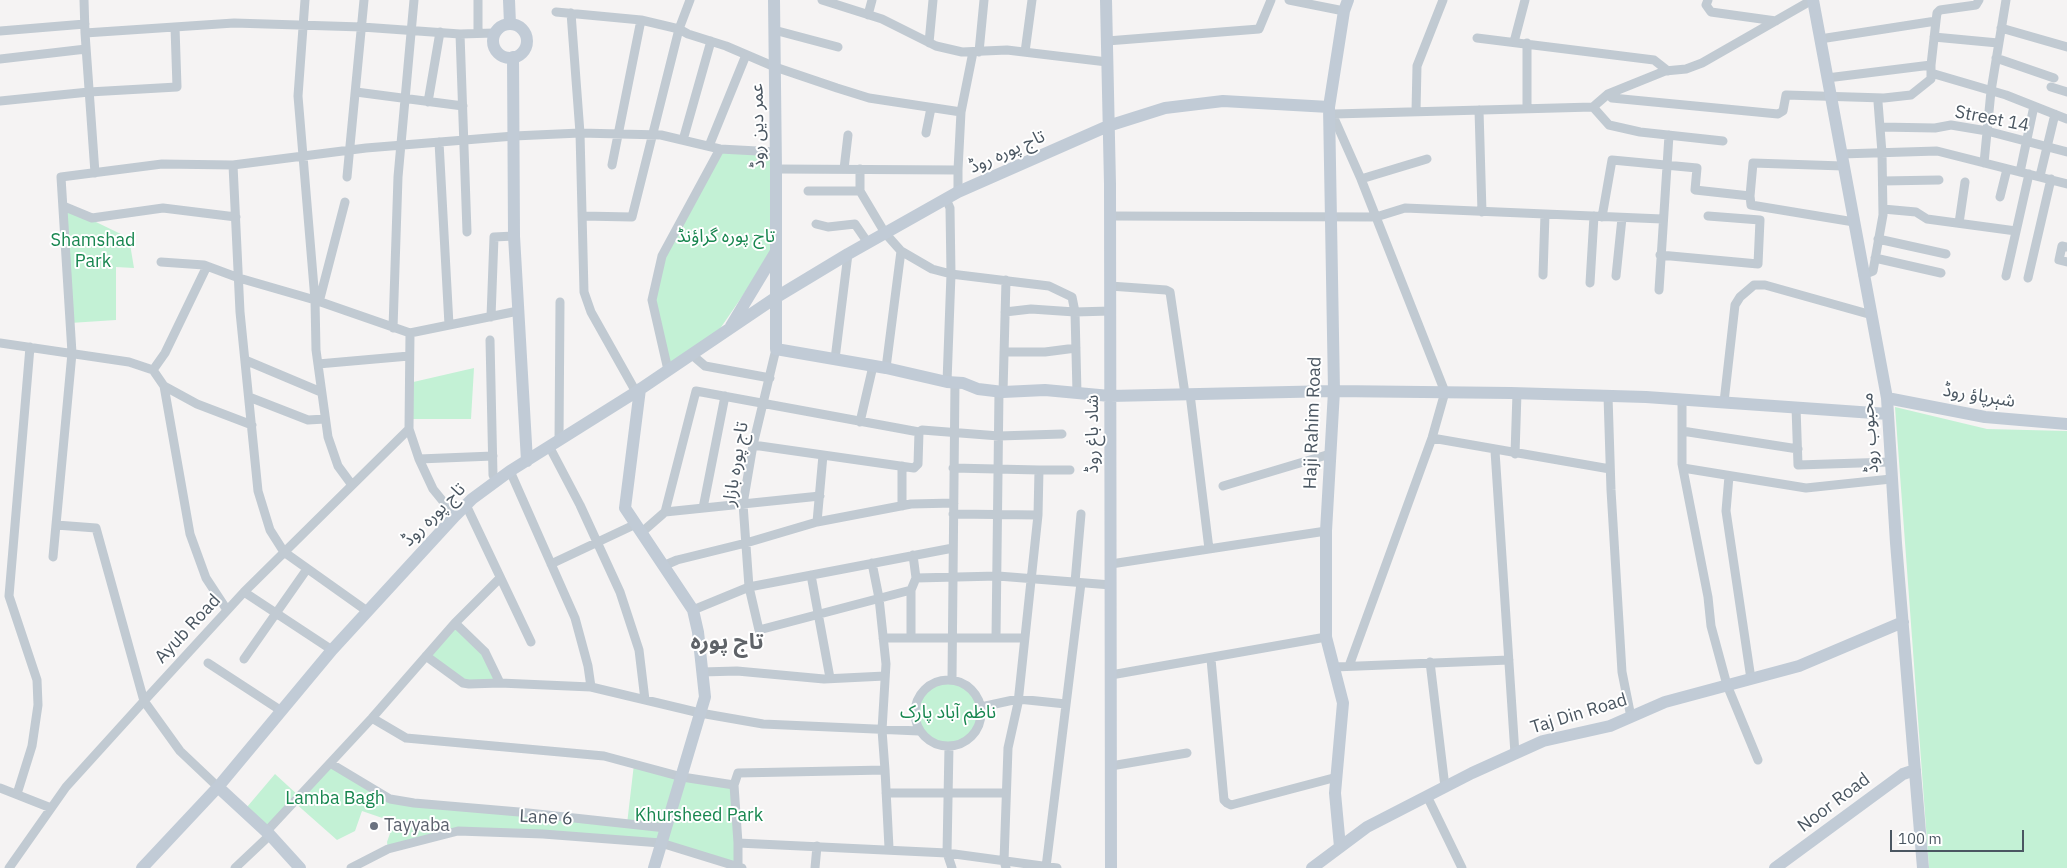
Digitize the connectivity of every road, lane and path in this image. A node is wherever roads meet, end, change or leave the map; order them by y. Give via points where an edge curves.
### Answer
1 (84, 0) edge
2 (305, 0) edge
3 (364, 0) edge
4 (414, 0) edge
5 (478, 0) edge
6 (509, 0) edge
7 (690, 0) edge
8 (774, 0) edge
9 (822, 0) edge
10 (872, 0) edge
11 (933, 0) edge
12 (984, 0) edge
13 (1032, 0) edge
14 (1106, 0) edge
15 (1271, 0) edge
16 (1289, 0) edge
17 (1443, 0) edge
18 (1525, 0) edge
19 (1708, 0) edge
20 (1812, 0) edge
21 (1979, 0) edge
22 (2006, 0) edge
23 (1346, 6) edge
24 (556, 12) dead end
25 (571, 13) junction
26 (868, 15) junction
27 (641, 20) junction
28 (1776, 21) junction
29 (1936, 21) junction
30 (304, 24) junction
31 (510, 24) junction
32 (175, 27) junction
33 (362, 27) junction
34 (85, 28) junction
35 (2001, 28) junction
36 (679, 29) junction
37 (412, 30) junction
38 (774, 30) junction
39 (0, 31) edge
40 (440, 32) junction
41 (478, 32) junction
42 (494, 33) junction
43 (460, 34) junction
44 (1934, 37) junction
45 (1477, 38) dead end
46 (1820, 39) junction
47 (711, 41) junction
48 (1107, 41) junction
49 (1514, 42) junction
50 (929, 43) junction
51 (1527, 43) junction
52 (1998, 43) junction
53 (838, 47) dead end
54 (2067, 47) edge
55 (86, 50) junction
56 (976, 52) junction
57 (1025, 52) junction
58 (746, 54) junction
59 (513, 57) junction
60 (1996, 58) junction
61 (0, 59) edge
62 (1107, 62) junction
63 (775, 67) junction
64 (1931, 69) junction
65 (1668, 71) junction
66 (1827, 78) junction
67 (2054, 78) dead end
68 (2051, 87) dead end
69 (1990, 91) junction
70 (89, 92) junction
71 (356, 92) junction
72 (2067, 92) edge
73 (1608, 94) junction
74 (1831, 97) junction
75 (406, 99) junction
76 (0, 101) edge
77 (428, 102) junction
78 (1878, 102) dead end
79 (463, 106) junction
80 (2034, 106) junction
81 (1593, 107) junction
82 (931, 108) junction
83 (1527, 108) junction
84 (1331, 110) junction
85 (1480, 110) junction
86 (1416, 111) junction
87 (960, 112) junction
88 (2055, 114) junction
89 (2067, 119) edge
90 (1108, 126) junction
91 (1880, 127) junction
92 (1987, 131) junction
93 (926, 132) dead end
94 (580, 133) junction
95 (619, 134) junction
96 (653, 135) junction
97 (848, 135) dead end
98 (1668, 135) junction
99 (514, 136) junction
100 (465, 140) junction
101 (683, 140) junction
102 (1724, 141) dead end
103 (2026, 141) junction
104 (439, 142) junction
105 (402, 145) junction
106 (709, 146) junction
107 (2047, 147) junction
108 (720, 148) junction
109 (351, 150) junction
110 (776, 152) junction
111 (2067, 152) edge
112 (1882, 153) junction
113 (303, 156) junction
114 (1427, 159) dead end
115 (1842, 160) junction
116 (1984, 163) junction
117 (233, 165) junction
118 (612, 165) dead end
119 (1666, 166) junction
120 (2007, 168) junction
121 (776, 169) junction
122 (844, 170) junction
123 (860, 170) junction
124 (958, 170) junction
125 (95, 172) junction
126 (2025, 173) junction
127 (2040, 176) junction
128 (347, 177) dead end
129 (1361, 179) junction
130 (2051, 179) junction
131 (1939, 180) dead end
132 (1883, 181) junction
133 (1965, 182) dead end
134 (2067, 184) edge
135 (808, 191) dead end
136 (860, 191) junction
137 (958, 192) junction
138 (1750, 196) junction
139 (2000, 197) dead end
140 (946, 199) junction
141 (345, 202) dead end
142 (63, 206) junction
143 (1883, 209) junction
144 (1482, 212) junction
145 (1545, 214) junction
146 (582, 216) junction
147 (1110, 216) junction
148 (1708, 216) dead end
149 (236, 217) junction
150 (1329, 217) junction
151 (1598, 217) junction
152 (1376, 218) junction
153 (1622, 218) junction
154 (1662, 219) junction
155 (1854, 222) junction
156 (1960, 223) junction
157 (816, 224) dead end
158 (467, 232) dead end
159 (2016, 232) junction
160 (885, 233) junction
161 (514, 236) junction
162 (1878, 240) junction
163 (868, 243) junction
164 (2067, 247) edge
165 (776, 251) junction
166 (901, 251) junction
167 (848, 254) junction
168 (1946, 254) dead end
169 (1660, 255) junction
170 (1875, 258) junction
171 (161, 262) dead end
172 (2067, 262) edge
173 (207, 266) junction
174 (1941, 273) dead end
175 (951, 274) junction
176 (1542, 275) dead end
177 (1863, 275) junction
178 (1616, 276) dead end
179 (2006, 276) dead end
180 (239, 278) junction
181 (2028, 278) dead end
182 (1006, 280) junction
183 (1590, 283) dead end
184 (1110, 286) junction
185 (1658, 290) dead end
186 (775, 298) junction
187 (317, 301) junction
188 (560, 302) dead end
189 (518, 311) junction
190 (1110, 311) junction
191 (1005, 312) junction
192 (1074, 312) junction
193 (1872, 315) junction
194 (491, 317) junction
195 (449, 325) junction
196 (393, 328) junction
197 (729, 328) junction
198 (410, 334) junction
199 (490, 340) dead end
200 (0, 343) edge
201 (30, 347) junction
202 (1076, 348) junction
203 (776, 349) junction
204 (1004, 352) junction
205 (72, 353) junction
206 (691, 354) junction
207 (410, 356) junction
208 (835, 359) junction
209 (245, 360) junction
210 (318, 364) junction
211 (873, 366) junction
212 (886, 368) junction
213 (154, 370) junction
214 (668, 370) junction
215 (770, 378) junction
216 (951, 382) junction
217 (164, 386) junction
218 (638, 391) junction
219 (1334, 391) junction
220 (321, 392) junction
221 (1001, 392) junction
222 (1446, 392) junction
223 (1077, 393) junction
224 (1517, 393) junction
225 (1187, 394) junction
226 (726, 396) junction
227 (1110, 396) junction
228 (1608, 396) junction
229 (249, 397) junction
230 (1887, 398) junction
231 (1682, 399) junction
232 (1724, 402) junction
233 (763, 403) junction
234 (1796, 407) junction
235 (1888, 414) junction
236 (325, 419) junction
237 (860, 422) junction
238 (2067, 424) edge
239 (252, 426) junction
240 (409, 429) junction
241 (1682, 431) junction
242 (919, 432) junction
243 (953, 432) junction
244 (1062, 434) dead end
245 (999, 436) junction
246 (1432, 438) junction
247 (554, 444) junction
248 (753, 445) junction
249 (1798, 449) junction
250 (1495, 451) junction
251 (1330, 454) junction
252 (1515, 454) junction
253 (823, 455) junction
254 (493, 456) junction
255 (419, 459) junction
256 (526, 461) junction
257 (1890, 462) junction
258 (902, 466) junction
259 (953, 468) junction
260 (1683, 468) junction
261 (998, 469) junction
262 (1610, 469) junction
263 (1039, 470) junction
264 (1070, 470) dead end
265 (510, 471) junction
266 (1730, 476) junction
267 (1892, 480) junction
268 (496, 481) junction
269 (352, 485) junction
270 (1223, 486) dead end
271 (820, 496) junction
272 (954, 503) junction
273 (743, 504) junction
274 (466, 505) junction
275 (902, 506) junction
276 (703, 508) junction
277 (665, 512) junction
278 (953, 514) junction
279 (998, 514) junction
280 (1081, 514) dead end
281 (1038, 515) junction
282 (455, 516) junction
283 (817, 522) junction
284 (56, 525) junction
285 (638, 529) junction
286 (1326, 531) junction
287 (597, 542) junction
288 (746, 543) junction
289 (953, 548) junction
290 (1210, 549) junction
291 (284, 552) junction
292 (913, 556) junction
293 (53, 557) dead end
294 (872, 563) junction
295 (551, 564) junction
296 (1111, 564) junction
297 (663, 566) junction
298 (307, 569) junction
299 (811, 575) junction
300 (952, 576) junction
301 (998, 576) junction
302 (500, 578) junction
303 (916, 578) junction
304 (1031, 578) junction
305 (1078, 582) junction
306 (1111, 585) junction
307 (749, 587) junction
308 (911, 590) junction
309 (244, 592) junction
310 (879, 598) junction
311 (227, 610) junction
312 (693, 610) junction
313 (367, 611) junction
314 (276, 613) junction
315 (818, 614) junction
316 (1903, 622) junction
317 (454, 623) junction
318 (883, 638) junction
319 (911, 638) junction
320 (951, 638) junction
321 (996, 638) junction
322 (1024, 638) junction
323 (1326, 638) junction
324 (531, 642) dead end
325 (332, 650) junction
326 (426, 656) junction
327 (244, 659) dead end
328 (1211, 659) junction
329 (1509, 660) junction
330 (1430, 662) junction
331 (208, 663) dead end
332 (1349, 666) junction
333 (1334, 667) junction
334 (702, 672) junction
335 (1111, 675) junction
336 (885, 676) junction
337 (830, 678) junction
338 (952, 679) junction
339 (1751, 679) junction
340 (500, 682) junction
341 (1728, 685) junction
342 (591, 687) junction
343 (1018, 699) junction
344 (144, 700) junction
345 (645, 700) junction
346 (1066, 704) junction
347 (981, 707) junction
348 (280, 710) junction
349 (700, 713) junction
350 (1631, 717) junction
351 (372, 718) junction
352 (882, 730) junction
353 (919, 731) junction
354 (949, 746) junction
355 (1187, 753) dead end
356 (1515, 754) junction
357 (1758, 760) dead end
358 (330, 763) junction
359 (1111, 766) junction
360 (885, 770) junction
361 (1915, 770) junction
362 (682, 777) junction
363 (1337, 777) junction
364 (734, 785) junction
365 (218, 787) junction
366 (1445, 787) junction
367 (0, 788) edge
368 (886, 793) junction
369 (948, 793) junction
370 (1006, 793) junction
371 (17, 794) junction
372 (1427, 796) junction
373 (51, 808) junction
374 (666, 828) junction
375 (268, 834) junction
376 (738, 842) junction
377 (661, 843) junction
378 (816, 846) junction
379 (1340, 846) junction
380 (889, 848) junction
381 (947, 853) junction
382 (1005, 864) edge
383 (740, 867) edge
384 (1040, 867) edge
385 (9, 868) edge
386 (142, 868) edge
387 (235, 868) edge
388 (300, 868) edge
389 (351, 868) edge
390 (654, 868) edge
391 (815, 868) edge
392 (952, 868) edge
393 (1057, 868) edge
394 (1111, 868) edge
395 (1312, 868) edge
396 (1462, 868) edge
397 (1775, 868) edge
398 (1922, 868) edge

1 - 34 street
2 - 30 street
3 - 33 street
4 - 37 street
5 - 41 street
6 - 31 main road
7 - 36 street
8 - 38 main road, عمر دین روڈ
9 - 26 street
10 - 26 street
11 - 50 street
12 - 56 street
13 - 57 street
14 - 48 main road, شاد باغ روڈ
15 - 48 street via 1259,28
16 - 23 street
17 - 86 street via 1417,66
18 - 49 street
19 - 28 street via 1706,5 1711,12
20 - 28 street
20 - 46 main road, محبوب روڈ
21 - 29 street via 1976,5 1940,10
22 - 35 street
23 - 84 main road, Haji Rahim Road
24 - 25 street
25 - 27 street
25 - 94 street
26 - 50 street
27 - 36 street
27 - 95 street
28 - 65 street via 1702,63
29 - 44 street
29 - 46 street
30 - 32 street via 234,23
30 - 33 street
30 - 113 street via 298,96
31 - 42 main road via 501,26
31 - 59 main road via 522,29 526,41 522,52
32 - 34 street
32 - 70 street via 177,87
33 - 37 street
33 - 71 street
34 - 39 street
34 - 55 street
35 - 52 street
35 - 54 street
36 - 47 street
36 - 96 street
37 - 40 street
37 - 75 street
38 - 53 street
38 - 63 main road, عمر دین روڈ
40 - 43 street
40 - 77 street
41 - 42 street
41 - 43 street
42 - 59 main road via 495,49 501,55
43 - 79 street
44 - 52 street
44 - 64 street
45 - 49 street
46 - 66 main road, محبوب روڈ
47 - 58 street
47 - 101 street
48 - 62 main road, شاد باغ روڈ
49 - 51 street
50 - 56 street via 962,52
51 - 65 street via 1654,60
51 - 83 street
52 - 60 street
55 - 61 street
55 - 70 street
56 - 57 street
56 - 87 street
57 - 62 street
58 - 63 street
58 - 106 street
59 - 99 main road
60 - 67 street
60 - 69 street
62 - 90 main road, شاد باغ روڈ
63 - 82 street via 869,98
63 - 110 main road, عمر دین روڈ
64 - 66 street
64 - 69 street
64 - 74 street via 1931,79 1911,95
65 - 73 street
66 - 74 main road, محبوب روڈ
68 - 72 street
69 - 80 street
69 - 92 street
70 - 76 street
70 - 125 street
71 - 75 street
71 - 109 street
73 - 74 street via 1612,98 1778,114 1783,111 1786,95
73 - 81 street
74 - 115 main road, محبوب روڈ
75 - 77 street
75 - 105 street
77 - 79 street
78 - 91 street
79 - 100 street
80 - 88 street
80 - 103 street
81 - 83 street
81 - 98 street via 1609,125
82 - 87 street
82 - 93 street
83 - 85 street
84 - 86 street
84 - 90 main road, تاج پورہ روڈ via 1223,101 1165,108
84 - 129 street
84 - 150 main road, Haji Rahim Road
85 - 86 street
85 - 144 street
87 - 124 street
88 - 89 street
88 - 107 street
90 - 137 main road, تاج پورہ روڈ
90 - 147 main road, شاد باغ روڈ
91 - 92 street, Street 14 via 1935,128 1951,125
91 - 112 street
92 - 103 street, Street 14
92 - 116 street
94 - 95 street
94 - 99 street
94 - 146 street
95 - 96 street
95 - 118 street
96 - 101 street
96 - 146 street via 632,217
97 - 122 street
98 - 102 street
98 - 119 street
99 - 100 street
99 - 161 main road
100 - 104 street
100 - 158 street
101 - 106 street
103 - 107 street, Street 14
103 - 126 street
104 - 105 street
104 - 195 street
105 - 109 street
105 - 196 street
106 - 108 street
107 - 111 street, Street 14
107 - 127 street
108 - 110 street
108 - 214 street via 662,256 652,300
109 - 113 street
109 - 128 street
110 - 121 main road, عمر دین روڈ
112 - 115 street
112 - 116 street via 1937,151
112 - 132 street
113 - 117 street
113 - 187 street
114 - 129 street
115 - 138 street via 1753,163
115 - 155 main road, محبوب روڈ
116 - 120 street
117 - 125 street via 162,164
117 - 149 street
119 - 138 street via 1697,168 1695,190
119 - 151 street via 1612,160
119 - 154 street
120 - 126 street
120 - 139 street
121 - 122 street
121 - 165 main road, عمر دین روڈ
122 - 123 street
123 - 124 street
123 - 136 street
124 - 137 street
125 - 142 street via 61,177
126 - 127 street
126 - 159 street
127 - 130 street
129 - 152 street
130 - 134 street
130 - 181 street
131 - 132 street
132 - 143 street
133 - 156 street
135 - 136 street
136 - 160 street
137 - 140 main road, تاج پورہ روڈ
138 - 155 street via 1751,205
140 - 160 main road, تاج پورہ روڈ
140 - 175 street via 950,208
141 - 187 street
142 - 149 street via 92,218 163,208
142 - 205 street
143 - 156 street via 1916,212 1927,218
143 - 162 street
144 - 145 street
144 - 152 street via 1405,208
145 - 151 street
145 - 176 street
146 - 218 street via 587,303
147 - 150 street
147 - 184 main road, شاد باغ روڈ
148 - 169 street via 1760,220 1758,264
149 - 180 street
150 - 152 street
150 - 219 main road, Haji Rahim Road
151 - 153 street
151 - 183 street
152 - 222 street
153 - 154 street
153 - 178 street
154 - 169 street
155 - 177 main road, محبوب روڈ
156 - 159 street
157 - 163 street via 828,227 855,224
159 - 179 street
160 - 163 main road, تاج پورہ روڈ
160 - 166 street
161 - 189 main road
161 - 194 street via 494,237
162 - 168 street
162 - 170 street
163 - 167 main road, تاج پورہ روڈ
164 - 172 street via 2062,246 2059,260
165 - 186 main road, عمر دین روڈ
165 - 197 main road, تاج پورہ روڈ
166 - 175 street via 932,269
166 - 212 street
167 - 186 main road, تاج پورہ روڈ
167 - 208 street
169 - 185 street
170 - 174 street
170 - 177 street via 1873,271
171 - 173 street
173 - 180 street
173 - 213 street
175 - 182 street
175 - 216 street
177 - 193 main road, محبوب روڈ
180 - 187 street
180 - 209 street
182 - 191 street
182 - 192 street via 1049,286 1072,297
184 - 190 main road, شاد باغ روڈ
184 - 225 street via 1170,292
186 - 197 main road, تاج پورہ روڈ
186 - 203 main road, عمر دین روڈ
187 - 196 street
187 - 210 street
188 - 247 street
189 - 194 street
189 - 256 main road
190 - 192 street
190 - 227 main road, شاد باغ روڈ
191 - 192 street via 1031,309
191 - 204 street
192 - 202 street
193 - 230 main road, محبوب روڈ
193 - 232 street via 1766,285 1754,285 1740,296 1735,305
194 - 195 street
195 - 198 street
196 - 198 street
197 - 206 main road, تاج پورہ روڈ
198 - 207 street
199 - 254 street
200 - 201 street
201 - 205 street
201 - 371 street via 9,596 37,680 38,705 32,746
202 - 204 street
202 - 223 street
203 - 208 main road
203 - 215 street, تاج پورہ بازار
204 - 221 street
205 - 213 street via 129,362
205 - 284 street
206 - 214 main road, تاج پورہ روڈ
206 - 215 street via 704,366
207 - 210 street
207 - 240 street
208 - 211 main road
209 - 220 street
209 - 229 street
210 - 220 street
211 - 212 main road
211 - 237 street
212 - 216 main road
213 - 217 street
214 - 218 main road, تاج پورہ روڈ
215 - 233 street, تاج پورہ بازار
216 - 221 main road
216 - 243 street
217 - 239 street via 197,404
217 - 311 street via 190,534 206,578
218 - 247 main road, تاج پورہ روڈ
218 - 285 main road via 625,508
219 - 222 main road
219 - 225 main road
219 - 251 main road, Haji Rahim Road
220 - 236 street
221 - 223 main road via 1045,390
221 - 245 street
222 - 224 main road
222 - 246 street
223 - 227 main road
224 - 228 main road
224 - 252 street
225 - 227 main road
225 - 290 street
226 - 233 street
226 - 276 street
226 - 277 street via 696,390
227 - 296 main road, شاد باغ روڈ
228 - 231 main road
228 - 262 street
229 - 236 street via 308,420
229 - 239 street
230 - 235 main road, محبوب روڈ
230 - 238 main road, شېرپاؤ روڈ via 1985,417
231 - 232 main road
231 - 241 street
232 - 234 main road
233 - 237 street
233 - 248 street, تاج پورہ بازار
234 - 235 main road
234 - 249 street
235 - 257 main road, محبوب روڈ
236 - 269 street via 338,466
237 - 242 street
239 - 291 street via 258,491 270,530
240 - 255 street
240 - 269 street, Ayub Road
241 - 249 street
241 - 260 street
242 - 243 street
242 - 258 street via 917,467
243 - 245 street
243 - 259 street
244 - 245 street
245 - 261 street
246 - 250 street
246 - 332 street
247 - 256 main road, تاج پورہ روڈ
247 - 287 street
248 - 253 street
248 - 273 street, تاج پورہ بازار
249 - 257 street via 1798,464
250 - 252 street
250 - 329 street
251 - 270 street
251 - 286 main road, Haji Rahim Road
252 - 262 street
253 - 258 street
253 - 271 street
254 - 255 street
254 - 268 street
255 - 282 street via 433,488
256 - 265 main road, تاج پورہ روڈ
257 - 267 main road, محبوب روڈ
258 - 275 street
259 - 261 street
259 - 272 street
260 - 266 street
260 - 341 street via 1711,626
261 - 263 street
261 - 279 street
262 - 350 street via 1622,672
263 - 264 street
263 - 281 street
265 - 268 main road, تاج پورہ روڈ
265 - 295 street
266 - 267 street via 1806,488
266 - 339 street via 1726,511
267 - 316 main road, محبوب روڈ
268 - 274 main road, تاج پورہ روڈ
269 - 291 street, Ayub Road
271 - 273 street
271 - 283 street
272 - 275 street
272 - 278 street
273 - 276 street
273 - 288 street, تاج پورہ بازار
274 - 282 main road, تاج پورہ روڈ
274 - 302 street
275 - 283 street
276 - 277 street
277 - 285 street
278 - 279 street
278 - 289 street
279 - 281 street
279 - 301 street
280 - 305 street
281 - 304 street
282 - 313 main road, تاج پورہ روڈ
283 - 288 street
284 - 293 street
284 - 344 street via 96,528
285 - 287 street
285 - 297 main road
286 - 290 street
286 - 323 main road, Haji Rahim Road
287 - 295 street
287 - 345 street via 620,592 639,650
288 - 297 street
288 - 307 street, تاج پورہ بازار
289 - 292 street
289 - 300 street
290 - 296 street
291 - 298 street
291 - 309 street, Ayub Road
292 - 294 street
292 - 303 street
294 - 299 street
294 - 310 street
295 - 342 street via 575,618
296 - 306 main road, شاد باغ روڈ
297 - 312 main road
298 - 313 street
298 - 314 street
299 - 307 street
299 - 315 street
300 - 301 street
300 - 303 street
300 - 320 street
301 - 304 street
301 - 321 street
302 - 317 street
302 - 324 street
303 - 308 street
304 - 305 street
304 - 322 street
305 - 306 street
305 - 346 street
306 - 335 main road, شاد باغ روڈ
307 - 312 street
307 - 315 street, تاج پورہ بازار via 759,630
308 - 310 street
308 - 319 street
309 - 311 street, Ayub Road
309 - 314 street
310 - 315 street
310 - 318 street
311 - 344 street, Ayub Road
312 - 334 main road
313 - 325 main road, تاج پورہ روڈ
314 - 325 street
314 - 327 street
315 - 337 street
316 - 339 main road, Taj Din Road via 1798,666
316 - 361 main road, محبوب روڈ
317 - 326 street
317 - 340 street via 485,652
318 - 319 street
318 - 336 street
319 - 320 street
320 - 321 street
320 - 338 street
321 - 322 street
322 - 343 street
323 - 328 street
323 - 333 main road, Haji Rahim Road
325 - 348 main road, تاج پورہ روڈ
326 - 340 street via 463,684
326 - 351 street
328 - 335 street
328 - 363 street via 1226,804
329 - 330 street
329 - 356 street
330 - 332 street
330 - 366 street
331 - 348 street
332 - 333 street
333 - 363 main road, Haji Rahim Road via 1343,703
334 - 337 street via 737,671
334 - 349 main road via 705,696
335 - 359 main road, شاد باغ روڈ
336 - 337 street
336 - 352 street
338 - 347 street via 971,688
338 - 353 street via 941,680 922,690 914,710
339 - 341 main road, Taj Din Road
340 - 342 street
341 - 350 main road, Taj Din Road via 1665,702
341 - 357 street
342 - 345 street
343 - 346 street
343 - 347 street
343 - 370 street via 1008,748
344 - 365 street via 180,751
344 - 373 street, Ayub Road
345 - 349 street
346 - 384 street
347 - 354 street via 981,718 970,738
348 - 365 main road, تاج پورہ روڈ
349 - 352 street via 763,724
349 - 362 main road
350 - 356 main road, Taj Din Road via 1610,726 1543,741
351 - 358 street
351 - 362 street via 406,738 604,756
352 - 353 street
352 - 360 street
353 - 354 street via 938,745
354 - 369 street
355 - 359 street
356 - 366 main road, Taj Din Road
358 - 374 street via 390,799
358 - 375 street
359 - 394 main road, شاد باغ روڈ
360 - 364 street via 738,773
360 - 368 street
361 - 397 main road, Noor Road via 1903,774
361 - 398 main road, محبوب روڈ
362 - 364 street
362 - 374 main road
363 - 379 main road, Haji Rahim Road via 1335,793
364 - 376 street
365 - 375 main road
365 - 386 main road, تاج پورہ روڈ
366 - 372 main road, Taj Din Road
367 - 371 street
368 - 369 street
368 - 380 street
369 - 370 street
369 - 381 street
370 - 382 street
371 - 373 street
372 - 379 main road, Taj Din Road via 1367,826
372 - 396 street
373 - 385 street, Ayub Road
374 - 377 main road
375 - 387 street
375 - 388 main road
376 - 378 street
376 - 383 street
377 - 383 street, Lane 6
377 - 389 street, Lane 6 via 458,831 388,849
377 - 390 main road
378 - 380 street
378 - 391 street
379 - 395 main road, Taj Din Road
380 - 381 street
381 - 382 street
381 - 392 street
382 - 384 street
384 - 393 street

